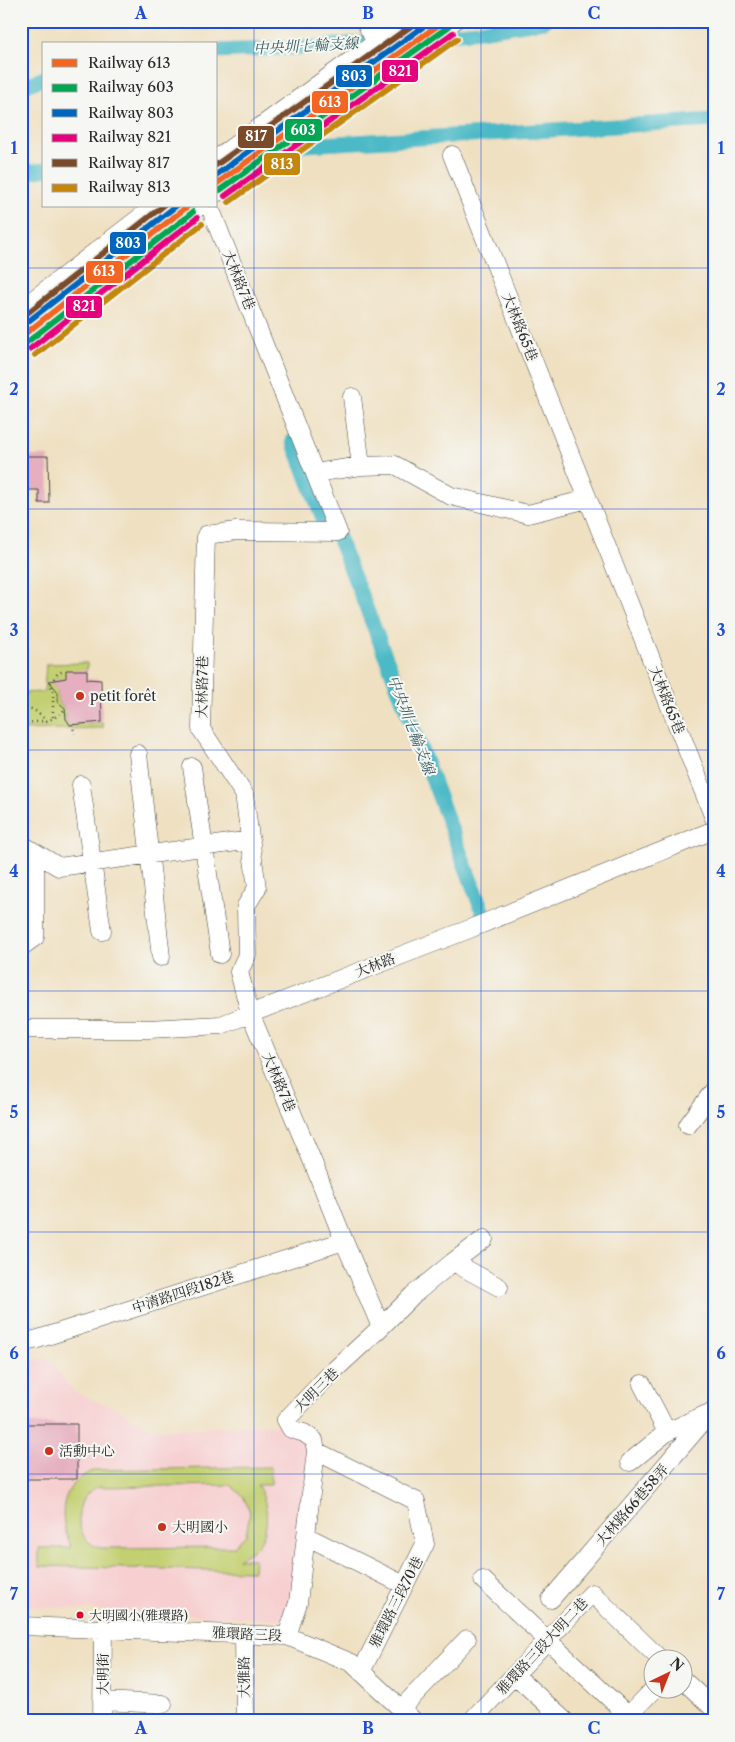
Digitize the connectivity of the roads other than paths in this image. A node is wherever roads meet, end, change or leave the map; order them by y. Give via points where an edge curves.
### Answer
1 (365, 21) edge
2 (405, 21) edge
3 (454, 21) edge
4 (376, 43) junction
5 (409, 53) junction
6 (358, 56) junction
7 (452, 155) dead end
8 (218, 158) edge
9 (218, 192) edge
10 (152, 208) edge
11 (206, 210) edge
12 (21, 308) edge
13 (21, 345) edge
14 (352, 397) dead end
15 (361, 466) junction
16 (315, 473) junction
17 (588, 499) junction
18 (138, 754) dead end
19 (192, 767) dead end
20 (81, 785) dead end
21 (714, 818) edge
22 (714, 830) edge
23 (251, 840) junction
24 (204, 847) junction
25 (28, 849) edge
26 (149, 855) junction
27 (92, 863) junction
28 (102, 931) dead end
29 (21, 947) edge
30 (220, 954) dead end
31 (161, 957) dead end
32 (250, 1013) junction
33 (21, 1029) edge
34 (714, 1090) edge
35 (688, 1125) dead end
36 (484, 1239) dead end
37 (344, 1241) junction
38 (453, 1262) junction
39 (499, 1287) dead end
40 (381, 1327) junction
41 (21, 1343) edge
42 (642, 1384) dead end
43 (713, 1411) edge
44 (668, 1432) junction
45 (316, 1451) junction
46 (630, 1462) dead end
47 (306, 1536) junction
48 (483, 1580) dead end
49 (404, 1585) junction
50 (551, 1599) dead end
51 (21, 1626) edge
52 (103, 1628) junction
53 (244, 1634) junction
54 (288, 1636) junction
55 (467, 1639) dead end
56 (547, 1640) junction
57 (651, 1650) edge
58 (361, 1672) junction
59 (515, 1674) junction
60 (692, 1688) edge
61 (644, 1700) edge
62 (102, 1701) junction
63 (162, 1704) dead end
64 (401, 1709) junction
65 (714, 1709) edge
66 (628, 1719) edge
67 (102, 1721) edge
68 (245, 1721) edge
69 (414, 1721) edge
70 (471, 1721) edge
71 (565, 1721) edge

1 - 4 street
2 - 4 street
3 - 5 street
4 - 6 street
5 - 6 street
5 - 9 street
6 - 8 street
7 - 17 street, 大林路65巷
10 - 12 street
11 - 13 street
11 - 16 street, 大林路7巷
14 - 15 street
15 - 16 street
15 - 17 street via 395,465 451,496 528,514
16 - 23 street, 大林路7巷 via 338,532 236,531 206,535 201,729 244,794
17 - 21 street, 大林路65巷
18 - 26 street
19 - 24 street
20 - 27 street
22 - 32 street, 大林路
23 - 24 street
23 - 32 street, 大林路7巷 via 257,888 246,906 247,955 239,972
24 - 26 street
24 - 30 street
25 - 27 street via 59,868
25 - 29 street via 35,936
26 - 27 street
26 - 31 street
27 - 28 street
32 - 33 street, 大林路 via 221,1025 149,1029
32 - 37 street, 大林路7巷
34 - 35 street
36 - 38 street, 大明三巷
37 - 40 street, 大林路7巷
37 - 41 street, 中清路四段182巷
38 - 39 street
38 - 40 street, 大明三巷 via 413,1294
40 - 45 street, 大明三巷 via 286,1420 291,1429 314,1440
42 - 44 street
43 - 44 street, 大林路66巷58弄
43 - 50 street, 大林路66巷58弄
44 - 46 street, 大林路66巷58弄
45 - 47 street
45 - 49 street, 雅環路三段70巷 via 416,1501 425,1544
47 - 49 street
47 - 54 street via 298,1603
48 - 56 street
49 - 58 street, 雅環路三段70巷
51 - 52 street, 雅環路三段
52 - 53 street, 雅環路三段
52 - 62 street, 大明街
53 - 54 street, 雅環路三段
53 - 68 street, 大雅路
54 - 58 street, 雅環路三段 via 352,1662
55 - 64 street
56 - 57 street, 雅環路三段大明二巷 via 592,1593
56 - 59 street, 雅環路三段大明二巷
56 - 66 street
58 - 64 street, 雅環路三段
59 - 70 street, 雅環路三段大明二巷
59 - 71 street
60 - 65 street
61 - 66 street
62 - 63 street
62 - 67 street, 大明街
64 - 69 street, 雅環路三段

